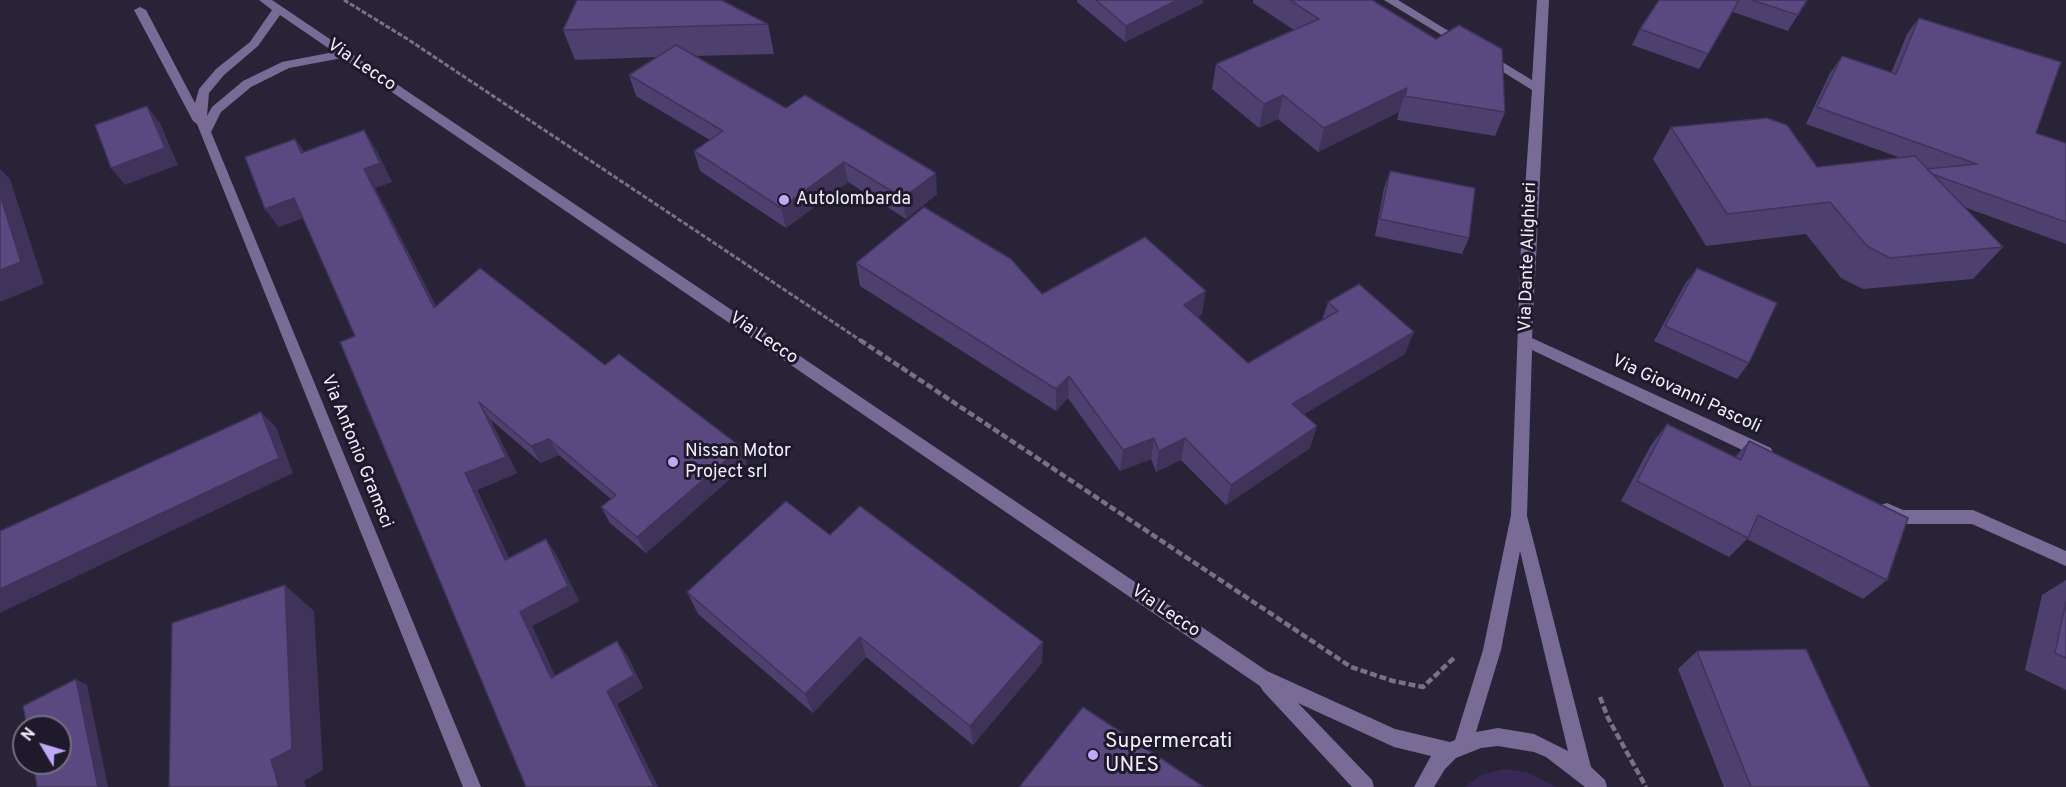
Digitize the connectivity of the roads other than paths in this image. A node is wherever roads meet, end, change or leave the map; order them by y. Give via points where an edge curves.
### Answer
1 (265, 0) edge
2 (1390, 0) edge
3 (1543, 0) edge
4 (278, 9) junction
5 (140, 10) dead end
6 (343, 54) junction
7 (1537, 87) junction
8 (205, 132) junction
9 (1526, 341) junction
10 (1785, 462) edge
11 (1869, 502) edge
12 (1519, 515) junction
13 (2066, 559) edge
14 (1261, 677) junction
15 (1457, 748) junction
16 (1583, 772) junction
17 (472, 787) edge
18 (1365, 787) edge
19 (1423, 787) edge
20 (1598, 787) edge

1 - 4 street, Via Lecco
2 - 7 street
3 - 7 street, Via Dante Alighieri
4 - 6 street, Via Lecco
4 - 8 street, Via Antonio Gramsci via 254,44 203,92 200,112
5 - 8 street
6 - 8 street via 286,65 247,84 216,110
6 - 14 street, Via Lecco
7 - 9 street, Via Dante Alighieri
8 - 17 street, Via Antonio Gramsci
9 - 10 street, Via Giovanni Pascoli
9 - 12 street, Via Dante Alighieri
11 - 13 street via 1901,517 1973,517
12 - 15 street, Via Dante Alighieri via 1492,650
12 - 16 street, Via Dante Alighieri
14 - 15 street, Via Lecco via 1394,738
14 - 18 street, Via Lecco
15 - 16 street via 1498,737 1525,741 1553,751
15 - 19 street via 1438,762
16 - 20 street

